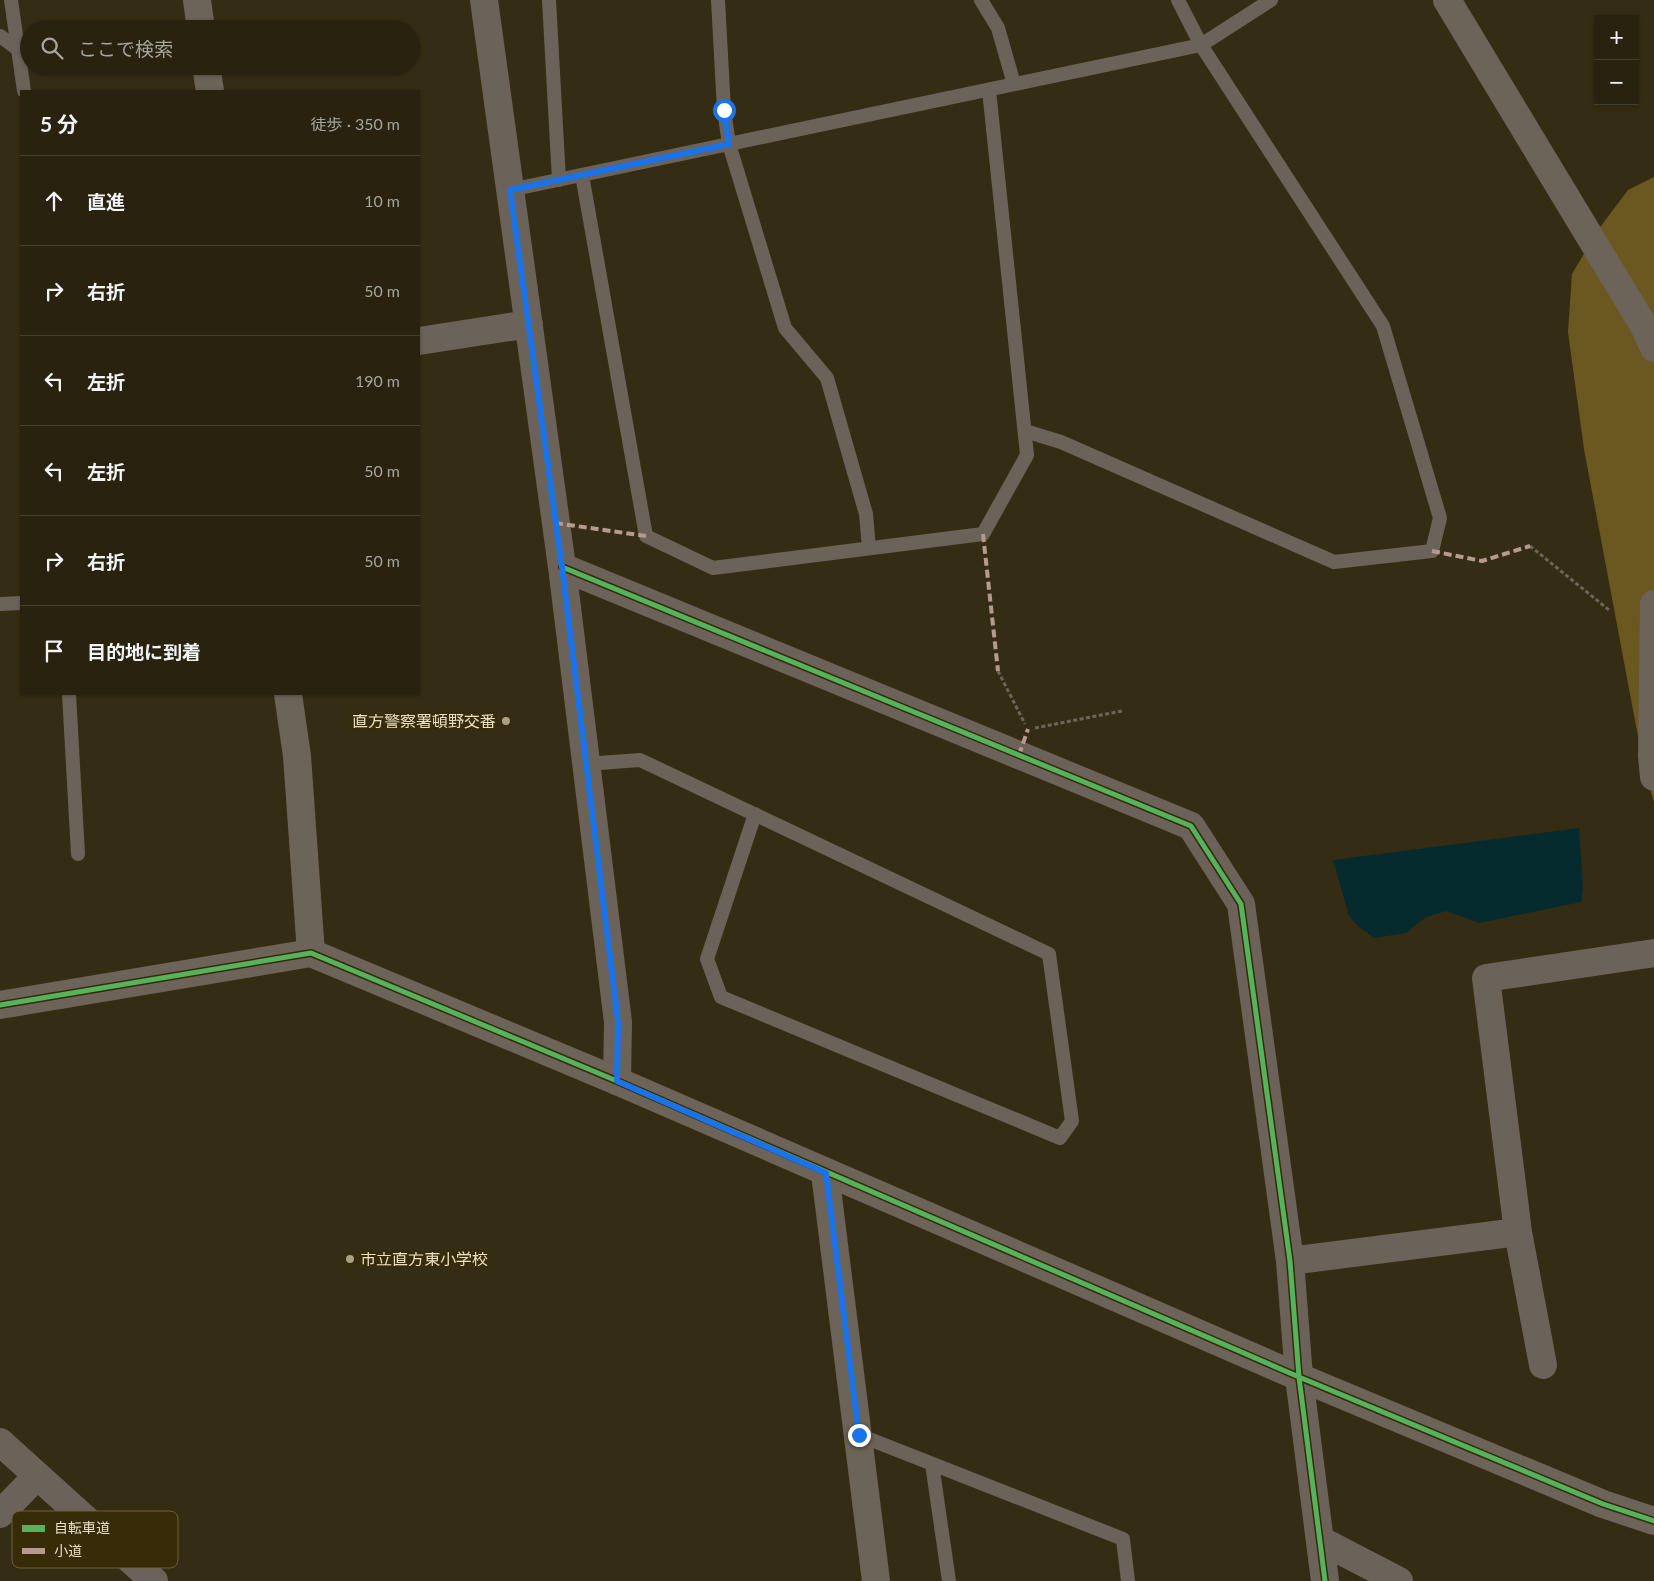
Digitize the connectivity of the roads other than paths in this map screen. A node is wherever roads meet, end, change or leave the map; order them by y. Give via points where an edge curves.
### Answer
1 (11, 0) edge
2 (197, 0) edge
3 (484, 0) edge
4 (549, 0) edge
5 (718, 0) edge
6 (981, 0) edge
7 (1178, 0) edge
8 (1271, 0) edge
9 (1447, 0) edge
10 (200, 20) edge
11 (0, 36) edge
12 (1201, 45) junction
13 (19, 50) junction
14 (20, 58) edge
15 (22, 75) edge
16 (207, 75) edge
17 (1014, 84) junction
18 (24, 90) edge
19 (210, 90) edge
20 (989, 90) junction
21 (729, 144) junction
22 (582, 175) junction
23 (559, 180) junction
24 (510, 190) junction
25 (528, 324) junction
26 (420, 341) edge
27 (1654, 348) edge
28 (1025, 431) junction
29 (870, 548) junction
30 (562, 567) junction
31 (20, 603) edge
32 (0, 604) edge
33 (1654, 604) edge
34 (69, 695) edge
35 (288, 695) edge
36 (1653, 763) edge
37 (586, 764) junction
38 (755, 814) junction
39 (78, 854) dead end
40 (311, 953) junction
41 (1654, 953) edge
42 (0, 1005) edge
43 (617, 1081) junction
44 (826, 1173) junction
45 (1518, 1232) junction
46 (1290, 1261) junction
47 (1543, 1365) dead end
48 (1299, 1377) junction
49 (859, 1435) junction
50 (0, 1442) edge
51 (932, 1464) junction
52 (37, 1476) junction
53 (76, 1511) edge
54 (0, 1514) edge
55 (1654, 1521) edge
56 (1320, 1540) junction
57 (140, 1568) edge
58 (154, 1581) edge
59 (876, 1581) edge
60 (949, 1581) edge
61 (1128, 1581) edge
62 (1326, 1581) edge
63 (1399, 1581) edge

1 - 13 lane
2 - 10 street
3 - 24 street
4 - 23 lane
5 - 21 lane
6 - 17 lane via 998,28
7 - 12 lane
8 - 12 lane
9 - 27 street
11 - 13 lane
12 - 17 lane
12 - 28 lane via 1383,326 1440,518 1432,551 1334,562 1061,442
13 - 14 lane
15 - 18 lane
16 - 19 street
17 - 20 lane
20 - 21 lane
20 - 28 lane
21 - 22 lane
21 - 29 lane via 785,328 827,378 866,514
22 - 23 lane
22 - 29 lane via 646,536 714,568
23 - 24 lane
24 - 25 street
25 - 26 street
25 - 30 street
28 - 29 lane via 1028,455 983,534
30 - 37 street
30 - 46 street via 1190,826 1241,904
31 - 32 lane
33 - 36 street
34 - 39 lane
35 - 40 street
37 - 38 lane via 640,760
37 - 43 street via 618,1022
38 - 38 lane via 1049,954 1072,1121 1060,1138 722,997 707,959
40 - 42 street
40 - 43 street
41 - 45 street via 1486,978
43 - 44 street
44 - 48 street
44 - 49 street
45 - 46 street
45 - 47 street
46 - 48 street
48 - 55 street via 1603,1504
48 - 56 street
49 - 51 lane
49 - 59 street
50 - 52 street
51 - 60 lane
51 - 61 lane via 1123,1539
52 - 53 street
52 - 54 street
56 - 62 street
56 - 63 street
57 - 58 street

